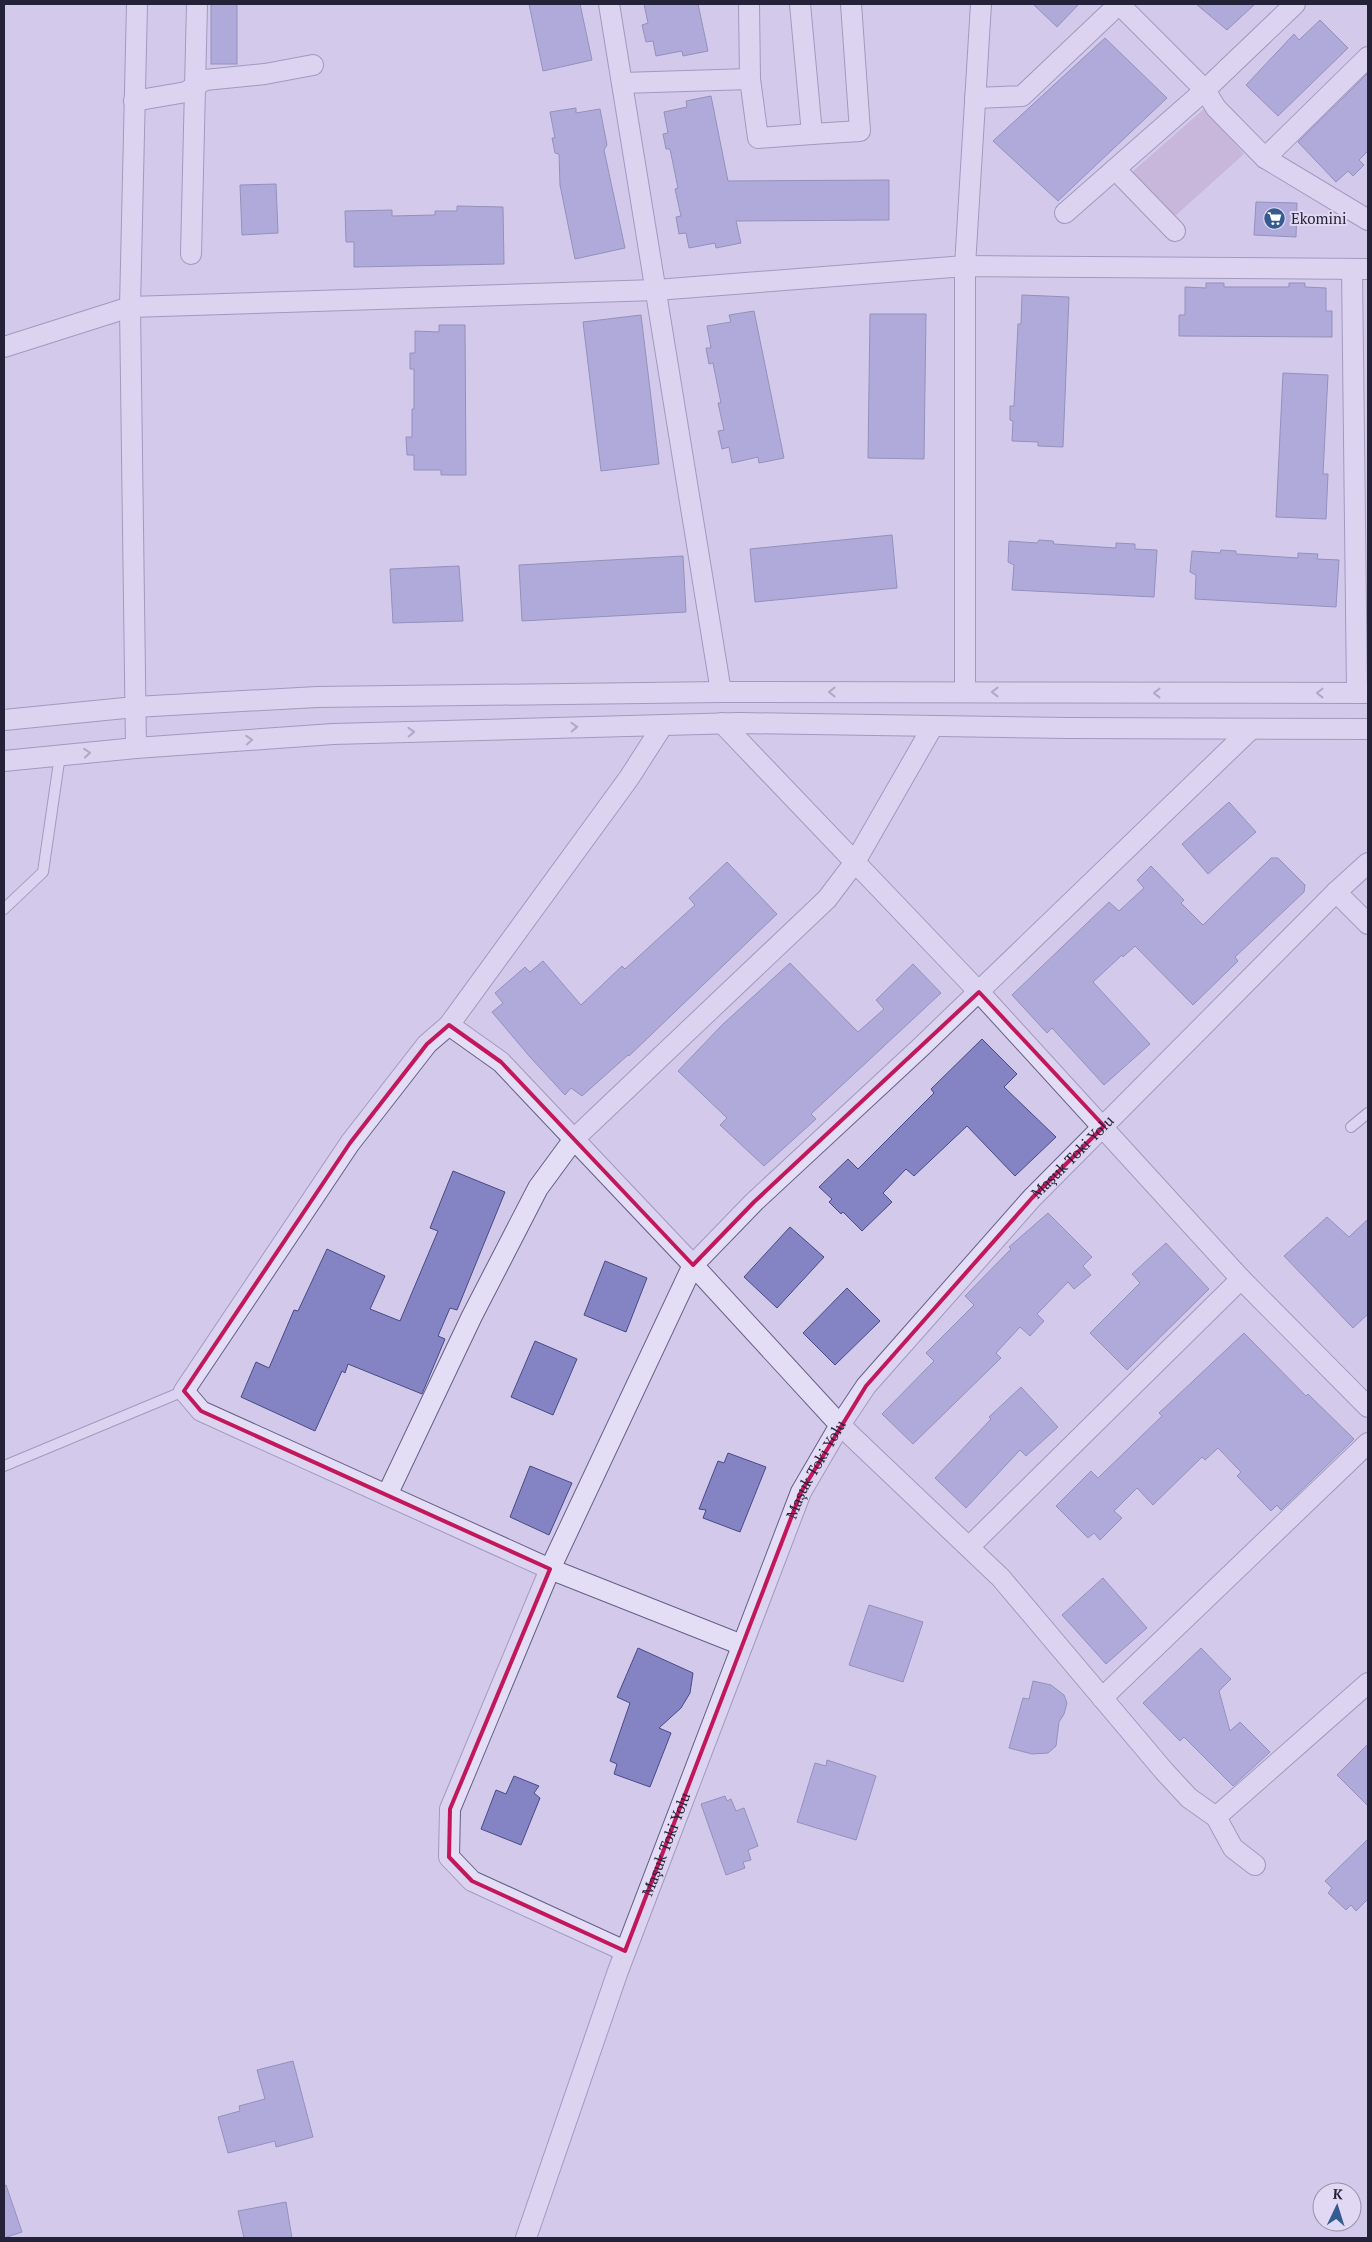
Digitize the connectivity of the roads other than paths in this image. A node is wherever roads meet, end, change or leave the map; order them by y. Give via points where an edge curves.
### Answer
1 (136, 4) edge
2 (197, 4) edge
3 (609, 4) edge
4 (749, 4) edge
5 (800, 4) edge
6 (851, 4) edge
7 (981, 4) edge
8 (1119, 4) edge
9 (1295, 4) edge
10 (1368, 57) edge
11 (313, 65) dead end
12 (750, 79) junction
13 (622, 83) junction
14 (195, 86) junction
15 (1205, 90) junction
16 (975, 98) junction
17 (134, 101) junction
18 (812, 134) junction
19 (1265, 158) junction
20 (1115, 169) junction
21 (1065, 212) dead end
22 (1368, 218) edge
23 (1175, 231) dead end
24 (191, 254) dead end
25 (965, 266) junction
26 (1360, 269) edge
27 (656, 290) junction
28 (130, 307) junction
29 (4, 346) edge
30 (721, 692) junction
31 (965, 692) junction
32 (1362, 693) edge
33 (135, 707) junction
34 (4, 720) edge
35 (722, 723) junction
36 (663, 725) junction
37 (933, 726) junction
38 (1251, 729) junction
39 (1368, 729) edge
40 (136, 748) junction
41 (60, 755) junction
42 (4, 761) edge
43 (855, 862) junction
44 (1368, 863) edge
45 (1336, 892) junction
46 (4, 909) edge
47 (1368, 924) edge
48 (979, 992) junction
49 (449, 1025) junction
50 (1368, 1113) edge
51 (1104, 1126) junction
52 (1351, 1127) dead end
53 (574, 1139) junction
54 (693, 1265) junction
55 (1242, 1279) junction
56 (184, 1391) junction
57 (1368, 1407) edge
58 (840, 1425) junction
59 (1368, 1443) edge
60 (4, 1466) edge
61 (387, 1495) junction
62 (969, 1547) junction
63 (550, 1569) junction
64 (742, 1646) junction
65 (1368, 1683) edge
66 (1102, 1698) junction
67 (1216, 1817) junction
68 (1255, 1865) dead end
69 (625, 1951) junction
70 (526, 2238) edge

1 - 17 street
2 - 14 street
3 - 13 street
4 - 12 street
5 - 18 street
6 - 18 street via 860,131
7 - 16 street
8 - 15 street
8 - 16 street via 1022,96
9 - 15 street
10 - 19 street
11 - 14 street via 205,80
12 - 13 street
12 - 18 street via 758,138
13 - 27 street
14 - 17 street via 186,92
14 - 24 street
15 - 19 street via 1216,108
15 - 20 street
16 - 25 street
17 - 28 street
19 - 22 street
20 - 21 street
20 - 23 street
25 - 26 street
25 - 27 street
25 - 31 street
26 - 32 street
27 - 28 street
27 - 30 street
28 - 29 street
28 - 33 street
31 -> 30 street
30 - 33 street via 317,697
32 -> 31 street
33 - 34 street
33 - 40 street
35 - 36 street
35 - 37 street
35 - 43 street
40 -> 36 street via 333,734
36 - 49 street via 629,778
37 - 38 street
37 - 43 street
38 - 39 street
38 - 48 street
41 -> 40 street
41 - 42 street
41 - 46 lane via 43,872
43 - 48 street
43 - 53 street via 827,899
44 - 45 street, Maşuk Toki Yolu
45 - 47 street
45 - 51 street, Maşuk Toki Yolu
48 - 51 street
48 - 54 street via 754,1202
49 - 53 street via 501,1062
49 - 56 street via 427,1044 350,1143
50 - 52 lane
51 - 55 street
51 - 58 street, Maşuk Toki Yolu via 1032,1198 866,1386
53 - 54 street
53 - 61 street via 538,1188 472,1316
54 - 58 street
54 - 63 street
55 - 57 street
55 - 62 street
56 - 60 lane
56 - 61 street via 201,1411
58 - 62 street
58 - 64 street, Maşuk Toki Yolu via 800,1492
59 - 66 street
61 - 63 street
62 - 66 street via 1001,1578
63 - 64 street
63 - 69 street via 450,1809 449,1857 472,1881
64 - 69 street, Maşuk Toki Yolu
65 - 67 street
66 - 67 street via 1189,1798
67 - 68 street via 1233,1848
69 - 70 street, Maşuk Toki Yolu

